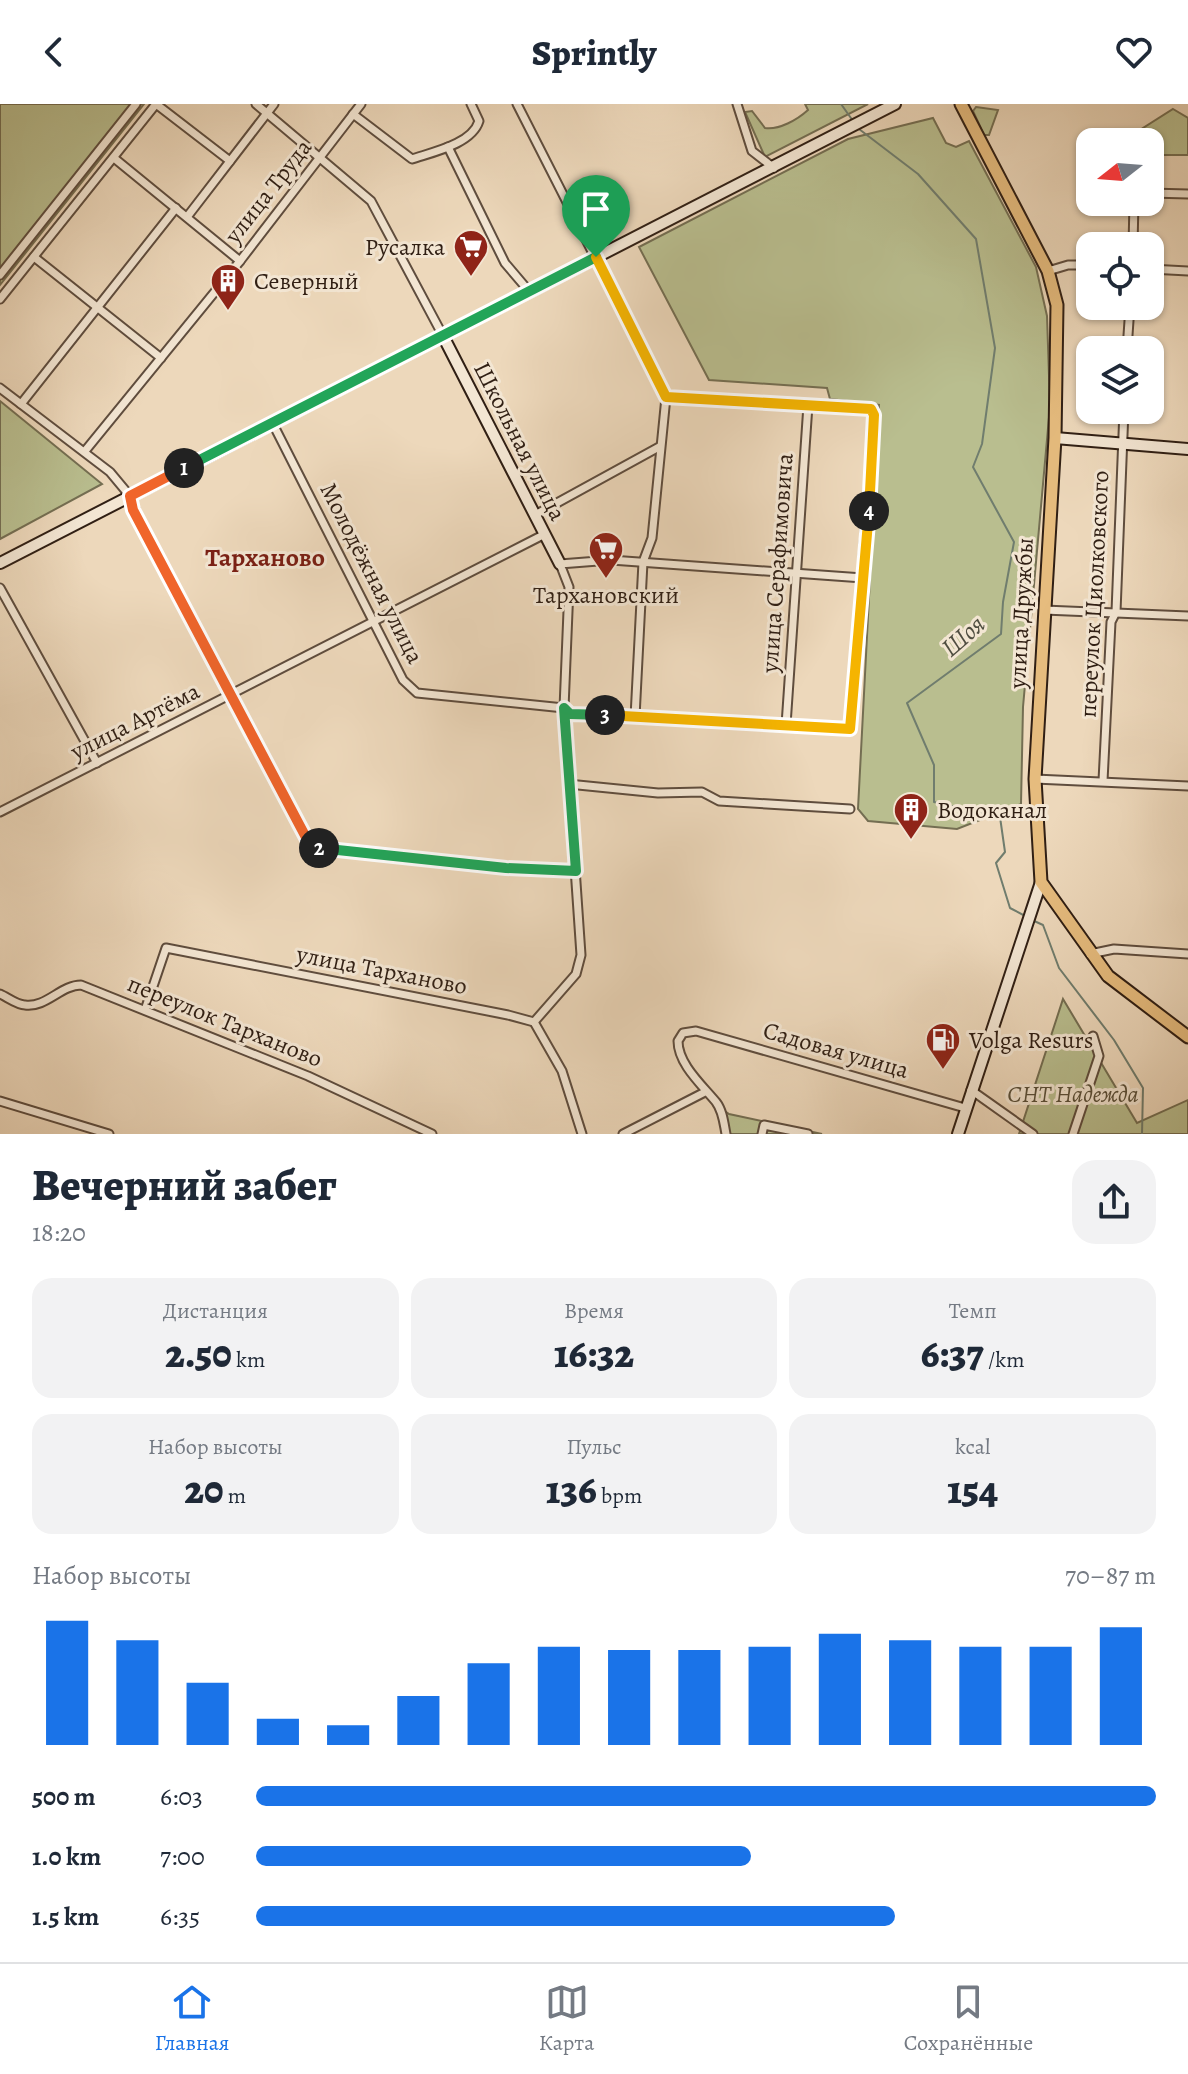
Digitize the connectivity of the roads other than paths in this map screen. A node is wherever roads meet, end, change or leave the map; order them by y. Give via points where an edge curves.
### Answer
1 (136, 104) edge
2 (156, 104) edge
3 (256, 104) edge
4 (274, 104) edge
5 (361, 104) edge
6 (471, 104) edge
7 (531, 104) edge
8 (737, 104) edge
9 (895, 104) edge
10 (962, 104) edge
11 (518, 107) edge
12 (267, 113) junction
13 (353, 114) junction
14 (448, 147) junction
15 (114, 158) junction
16 (320, 158) junction
17 (230, 161) junction
18 (774, 168) junction
19 (1164, 193) edge
20 (1188, 194) edge
21 (176, 208) junction
22 (187, 217) junction
23 (34, 257) junction
24 (596, 257) junction
25 (240, 261) junction
26 (1076, 265) edge
27 (1164, 270) edge
28 (1048, 271) junction
29 (1188, 271) edge
30 (0, 275) edge
31 (528, 290) junction
32 (0, 299) edge
33 (98, 308) junction
34 (442, 334) junction
35 (161, 358) junction
36 (0, 388) edge
37 (666, 397) junction
38 (21, 404) junction
39 (808, 405) junction
40 (272, 422) junction
41 (1123, 424) edge
42 (1055, 438) junction
43 (1122, 445) junction
44 (659, 447) junction
45 (1188, 449) edge
46 (85, 451) junction
47 (130, 496) junction
48 (535, 515) junction
49 (545, 534) junction
50 (643, 562) junction
51 (0, 563) edge
52 (560, 564) junction
53 (796, 574) junction
54 (863, 578) junction
55 (0, 588) edge
56 (1042, 610) junction
57 (1116, 612) junction
58 (1188, 616) edge
59 (375, 621) junction
60 (230, 695) junction
61 (564, 708) junction
62 (635, 717) junction
63 (786, 725) junction
64 (97, 763) junction
65 (1035, 779) junction
66 (1103, 781) junction
67 (568, 784) junction
68 (1188, 786) edge
69 (850, 809) dead end
70 (0, 812) edge
71 (576, 871) junction
72 (1041, 882) junction
73 (1090, 954) junction
74 (1188, 954) edge
75 (0, 994) edge
76 (145, 1010) junction
77 (534, 1022) junction
78 (1093, 1036) dead end
79 (1188, 1037) edge
80 (971, 1090) junction
81 (705, 1092) junction
82 (0, 1101) edge
83 (965, 1108) junction
84 (109, 1134) edge
85 (432, 1134) edge
86 (582, 1134) edge
87 (623, 1134) edge
88 (726, 1134) edge
89 (762, 1134) edge
90 (808, 1134) edge
91 (958, 1134) edge
92 (1033, 1134) edge
93 (1073, 1134) edge

1 - 30 street
2 - 15 street
2 - 17 street
3 - 12 street, Школьная улица
4 - 12 street
5 - 13 street, улица Труда
6 - 14 street via 479,125
7 - 11 street
8 - 18 street via 752,151
9 - 18 street
10 - 28 main road, улица Дружбы
11 - 24 street
12 - 16 street, Школьная улица
12 - 17 street
13 - 14 street via 412,159
13 - 16 street, улица Труда
14 - 31 street via 505,263
15 - 21 street
15 - 23 street
16 - 25 street, улица Труда
16 - 34 street, Школьная улица via 371,201
17 - 22 street
18 - 24 street
19 - 20 street
21 - 22 street
21 - 33 street
22 - 25 street
23 - 32 street
23 - 33 street
24 - 31 street
24 - 37 street
25 - 35 street, улица Труда
26 - 28 street
27 - 29 street
28 - 42 main road, улица Дружбы via 1058,327
31 - 34 street
33 - 35 street
33 - 38 street
34 - 40 street
34 - 48 street, Школьная улица
35 - 46 street, улица Труда
36 - 38 street
37 - 39 street
37 - 44 street
38 - 46 street
39 - 53 street, улица Серафимовича
39 - 54 street via 861,407 874,415
40 - 47 street
40 - 59 street, Молодёжная улица
41 - 43 street, переулок Циолковского
42 - 43 street
42 - 56 main road, улица Дружбы
43 - 45 street
43 - 57 street, переулок Циолковского
44 - 48 street
44 - 50 street via 652,538
46 - 47 street
47 - 51 street
47 - 60 street via 145,535
48 - 49 street, Школьная улица
49 - 52 street, Школьная улица
49 - 59 street, улица Артёма
50 - 52 street
50 - 53 street
50 - 62 street
52 - 61 street via 569,587
53 - 54 street
53 - 63 street, улица Серафимовича
54 - 63 street, Молодёжная улица via 850,729
55 - 64 street
56 - 57 street
56 - 65 main road, улица Дружбы
57 - 58 street
57 - 66 street, переулок Циолковского via 1111,622
59 - 60 street, улица Артёма
59 - 61 street, Молодёжная улица via 403,680 417,693
60 - 64 street, улица Артёма
60 - 71 street via 311,847
61 - 62 street, Молодёжная улица via 570,714
61 - 67 street
62 - 63 street, Молодёжная улица
64 - 70 street, улица Артёма
65 - 66 street
65 - 72 main road, улица Дружбы
66 - 68 street
67 - 69 street
67 - 71 street
71 - 77 street via 581,927 576,974
72 - 73 main road
72 - 80 street, улица Дружбы
73 - 74 street via 1114,949
73 - 79 main road via 1117,985
75 - 76 street, переулок Тарханово via 24,1006 81,985
76 - 77 street, улица Тарханово via 166,948
76 - 85 street, переулок Тарханово via 308,1076
77 - 86 street via 562,1071
78 - 93 street via 1099,1056
80 - 83 street, улица Дружбы
80 - 92 street
81 - 83 street, Садовая улица via 677,1046 683,1033 696,1031
81 - 87 street
81 - 88 street via 718,1104
82 - 84 street
83 - 91 street, улица Дружбы
89 - 90 street via 764,1125

